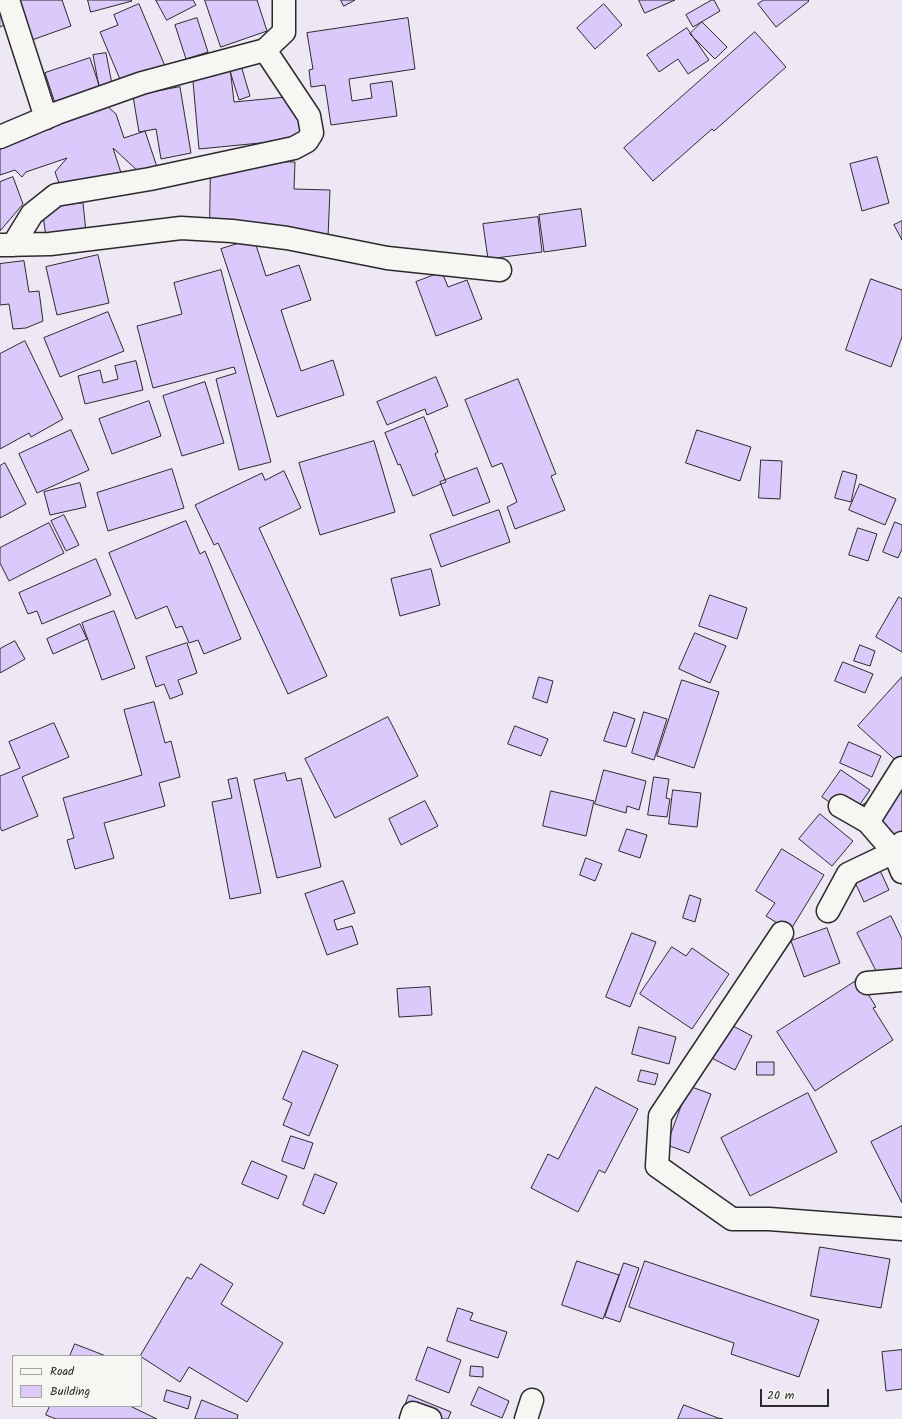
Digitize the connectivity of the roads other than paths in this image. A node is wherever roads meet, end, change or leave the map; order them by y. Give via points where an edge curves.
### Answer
1 (8, 0) edge
2 (284, 0) edge
3 (265, 50) junction
4 (46, 118) junction
5 (0, 137) edge
6 (7, 245) edge
7 (500, 270) dead end
8 (902, 768) edge
9 (840, 806) dead end
10 (868, 822) junction
11 (898, 847) edge
12 (902, 872) edge
13 (828, 911) dead end
14 (782, 933) dead end
15 (902, 980) edge
16 (867, 983) dead end
17 (902, 1230) edge
18 (411, 1419) edge
19 (430, 1419) edge

1 - 4 street
2 - 3 street via 284,32
3 - 4 street via 142,83
3 - 6 street via 310,116 312,133 307,141 294,148 56,195 32,214
4 - 5 street
6 - 7 street via 50,244 181,228 287,238 387,258
8 - 10 street
9 - 10 street
10 - 11 street
11 - 12 street
11 - 13 street via 848,874
14 - 17 street via 660,1116 657,1166 732,1219
15 - 16 street
18 - 19 street via 413,1413

